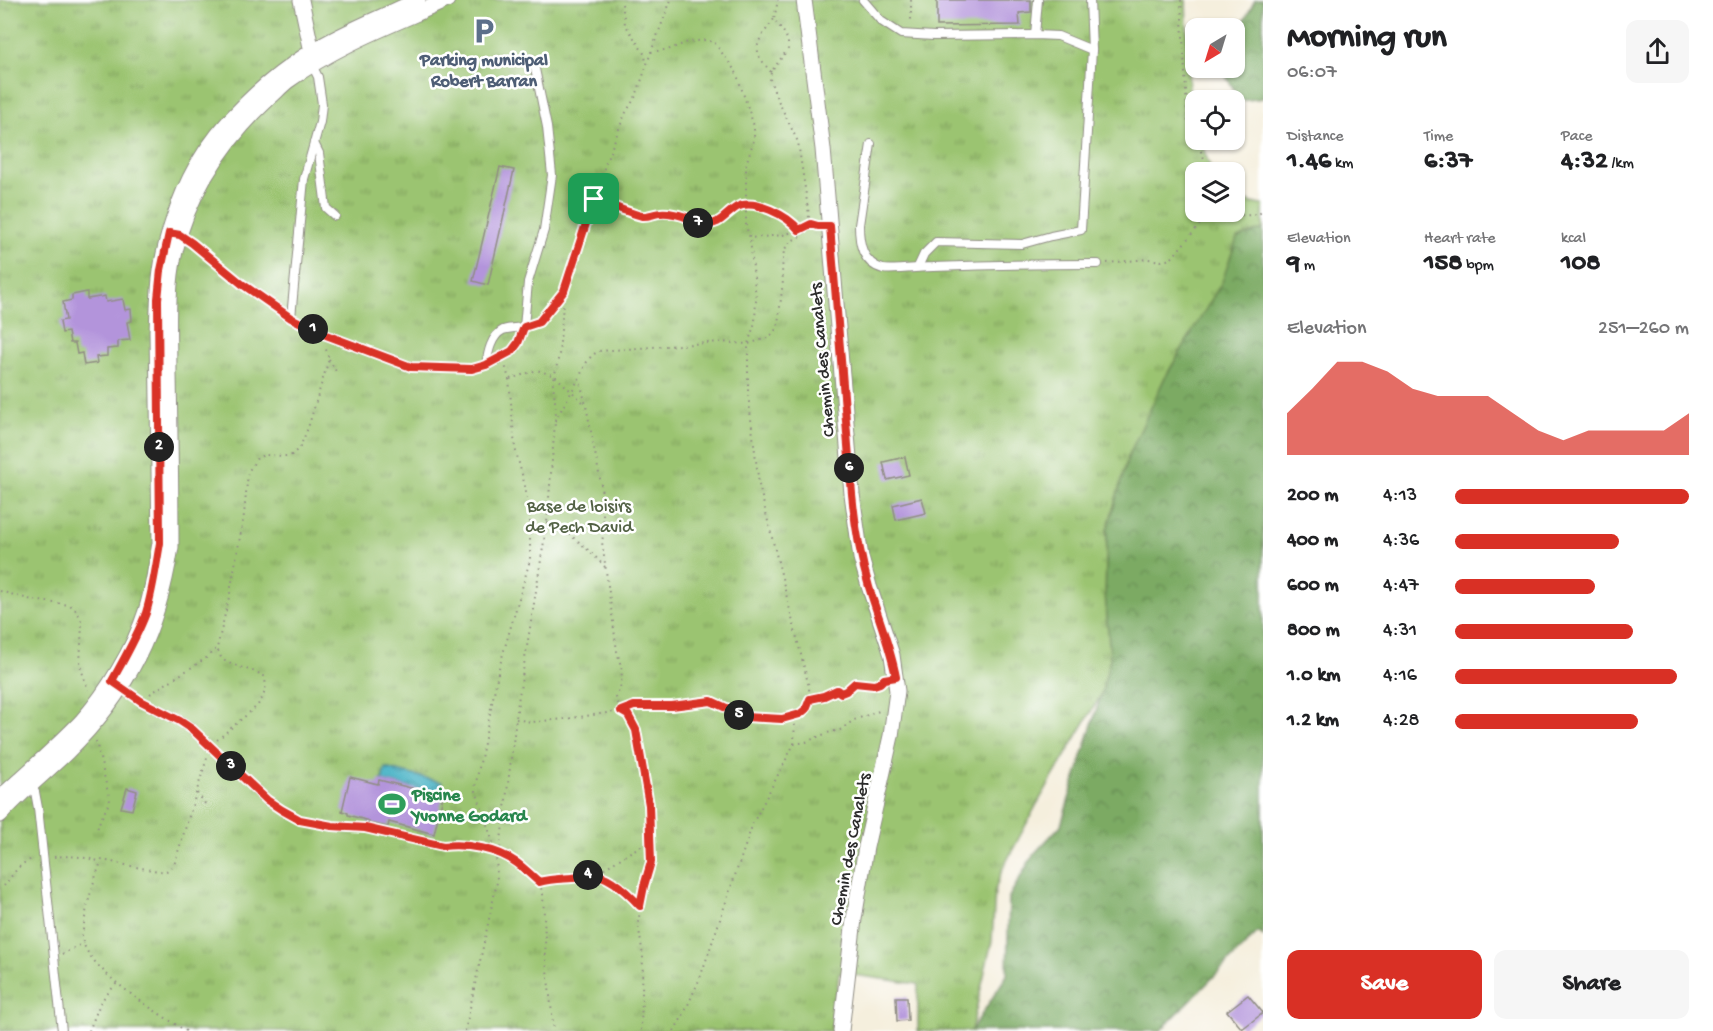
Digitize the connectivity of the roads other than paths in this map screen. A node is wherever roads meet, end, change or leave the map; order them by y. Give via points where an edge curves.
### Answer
1 (301, 0) edge
2 (418, 0) edge
3 (447, 0) edge
4 (804, 0) edge
5 (863, 0) edge
6 (1038, 0) edge
7 (1090, 0) edge
8 (1035, 35) junction
9 (1092, 50) junction
10 (312, 58) junction
11 (534, 64) dead end
12 (314, 143) junction
13 (871, 144) dead end
14 (335, 216) dead end
15 (174, 234) junction
16 (1098, 264) road end
17 (918, 267) junction
18 (291, 318) junction
19 (524, 327) junction
20 (486, 365) junction
21 (117, 684) junction
22 (27, 780) junction
23 (0, 798) edge
24 (0, 815) edge
25 (426, 842) road end
26 (62, 1031) edge
27 (841, 1031) edge

1 - 10 street
2 - 10 street via 332,40
3 - 10 street via 331,54
4 - 27 street, Chemin des Canalets via 823,150 850,482 869,586 896,677 896,709 866,847
5 - 8 lane via 881,21 901,34
6 - 8 lane
7 - 9 lane
8 - 9 lane via 1058,36
9 - 17 lane via 1081,230 1022,244 936,242
10 - 12 lane via 322,104
10 - 15 street via 280,73 216,138 195,167
11 - 19 lane via 552,175 544,230 528,282
12 - 14 lane via 319,153 326,208
12 - 18 lane via 304,179
13 - 17 lane via 859,225 862,252 870,262 884,269
15 - 18 lane via 192,243
15 - 21 street via 161,270 158,299 160,543 146,612
16 - 17 lane
18 - 20 lane via 411,367 472,369
19 - 20 lane via 512,351
19 - 20 lane via 504,330 495,337
21 - 22 street
21 - 22 street via 88,729 68,750
21 - 25 lane via 180,721 267,800 300,820 365,828
22 - 23 street
22 - 24 street
22 - 26 lane via 35,792 45,858

